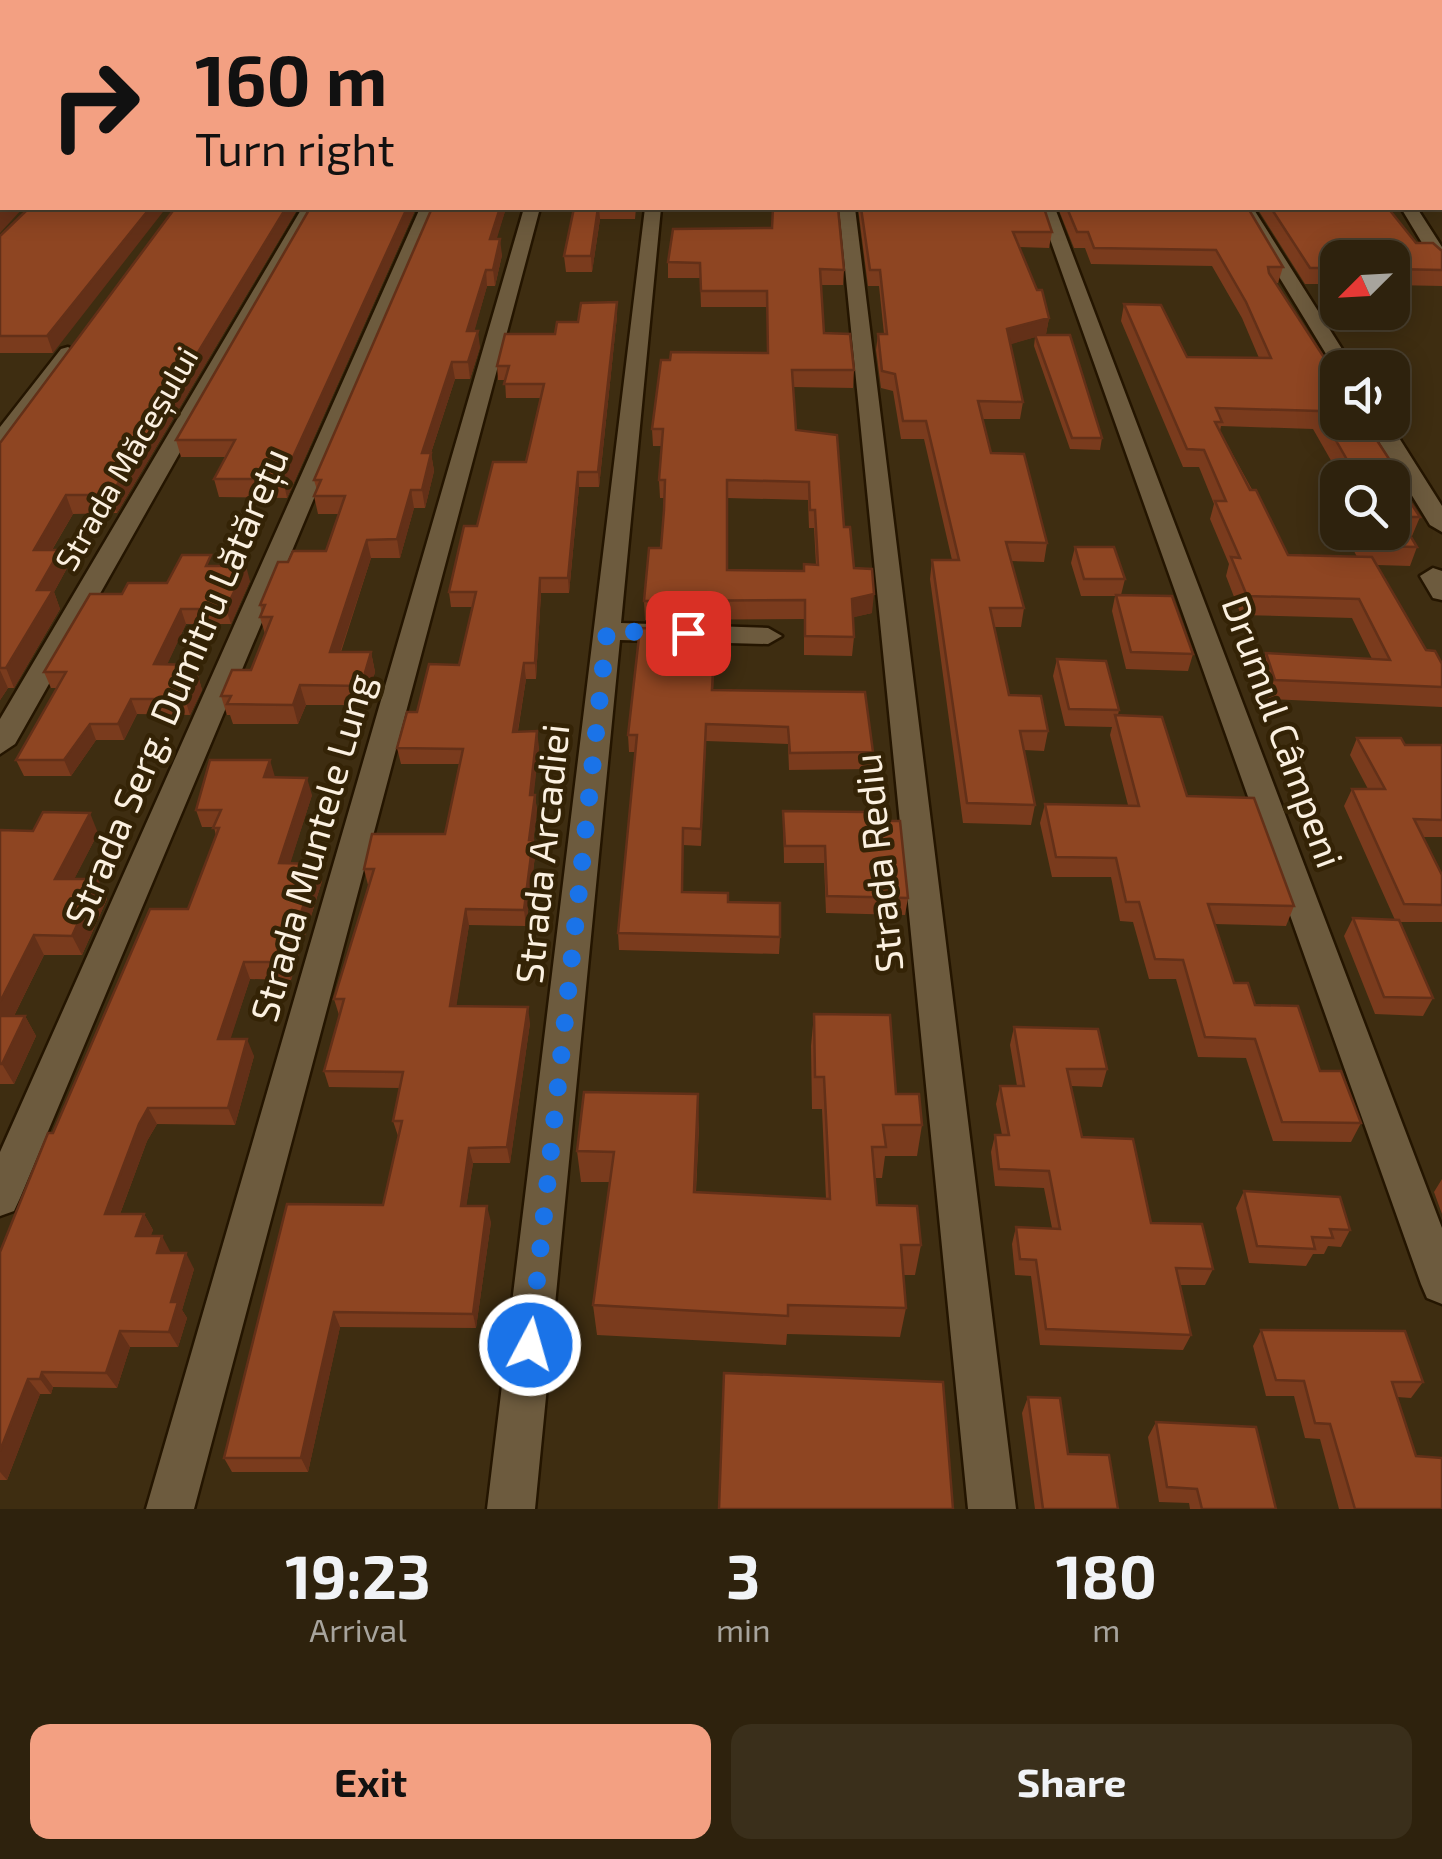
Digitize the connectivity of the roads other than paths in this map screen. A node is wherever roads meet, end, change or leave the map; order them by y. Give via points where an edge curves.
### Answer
1 (309, 210) edge
2 (427, 210) edge
3 (531, 210) edge
4 (653, 210) edge
5 (846, 210) edge
6 (1048, 210) edge
7 (1246, 210) edge
8 (1411, 210) edge
9 (1442, 262) edge
10 (83, 332) edge
11 (1333, 350) edge
12 (1389, 440) edge
13 (0, 442) edge
14 (1442, 525) edge
15 (607, 631) junction
16 (768, 636) dead end
17 (0, 744) edge
18 (0, 1198) edge
19 (1442, 1284) edge
20 (170, 1509) edge
21 (511, 1509) edge
22 (992, 1509) edge

1 - 17 street, Strada Măceșului
2 - 18 street, Strada Serg. Dumitru Lătărețu
3 - 20 street, Strada Muntele Lung
4 - 15 street, Strada Arcadiei
5 - 22 street, Strada Rediu
6 - 19 street, Drumul Câmpeni
7 - 11 street
8 - 9 street
10 - 13 street
12 - 14 street
15 - 16 street
15 - 21 street, Strada Arcadiei

